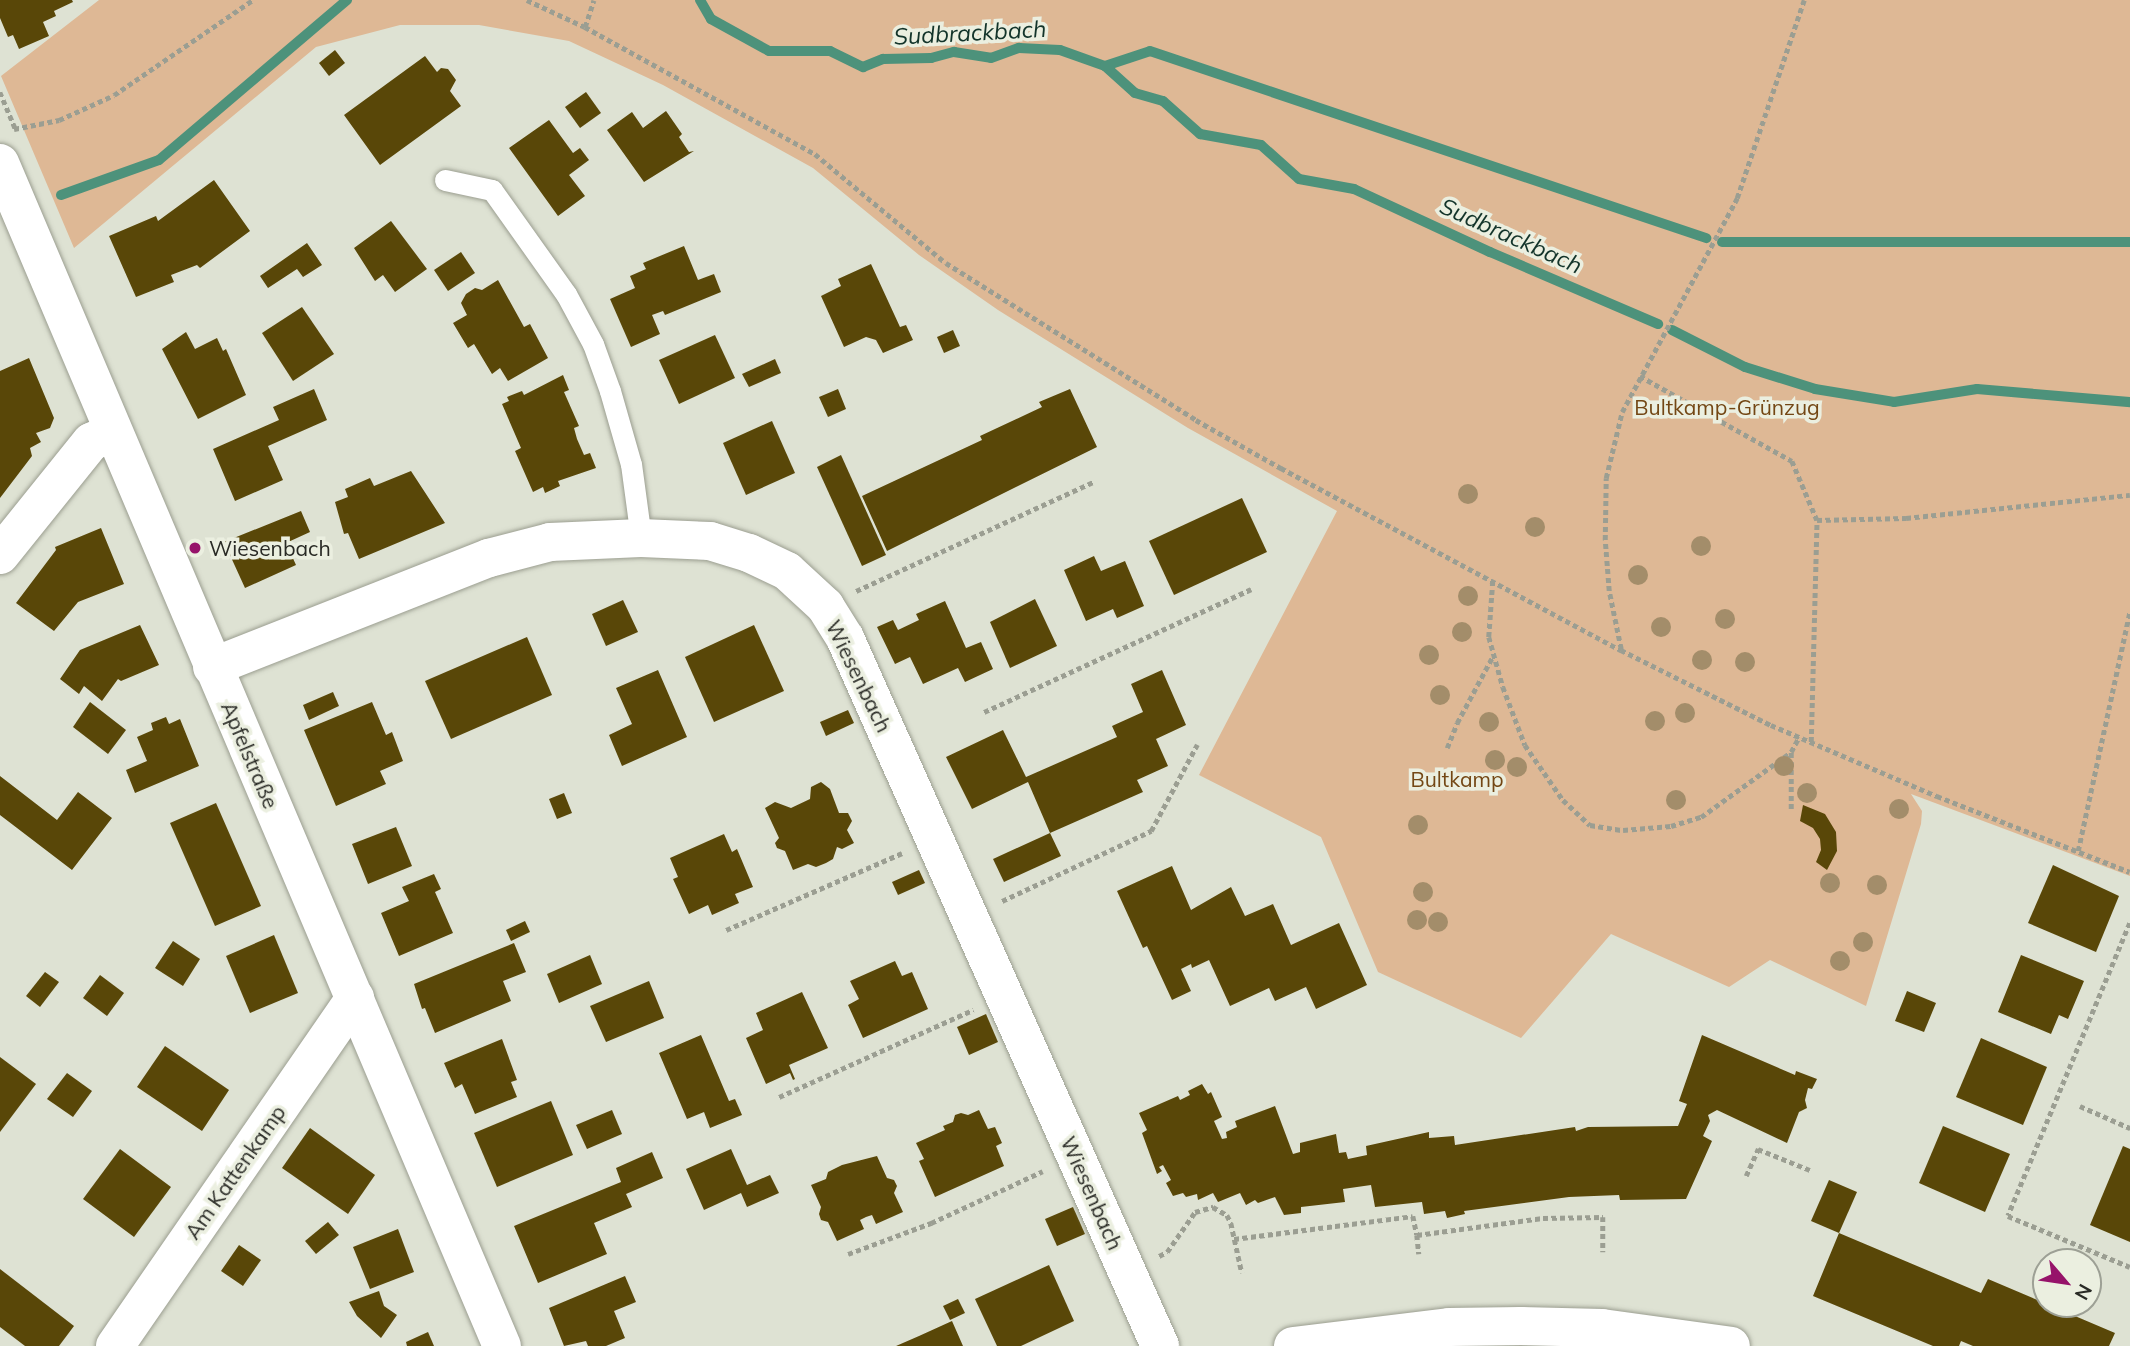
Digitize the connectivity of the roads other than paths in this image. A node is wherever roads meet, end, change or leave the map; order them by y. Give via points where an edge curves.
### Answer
1 (4, 147) edge
2 (445, 180) dead end
3 (112, 432) junction
4 (641, 538) junction
5 (0, 555) edge
6 (212, 667) junction
7 (355, 998) junction
8 (1724, 1345) edge
9 (115, 1346) edge
10 (502, 1346) edge
11 (1160, 1346) edge
12 (1293, 1346) edge

1 - 3 street, Apfelstraße
2 - 4 lane via 492,190 566,294 593,344 610,391 631,464
3 - 5 street via 91,442
3 - 6 street, Apfelstraße
4 - 6 street, Wiesenbach via 550,542 489,558
4 - 11 street, Wiesenbach via 710,541 749,552 788,572 825,606 845,638
6 - 7 street, Apfelstraße
7 - 9 street, Am Kattenkamp
7 - 10 street, Apfelstraße
8 - 12 street via 1602,1328 1521,1326 1449,1327

